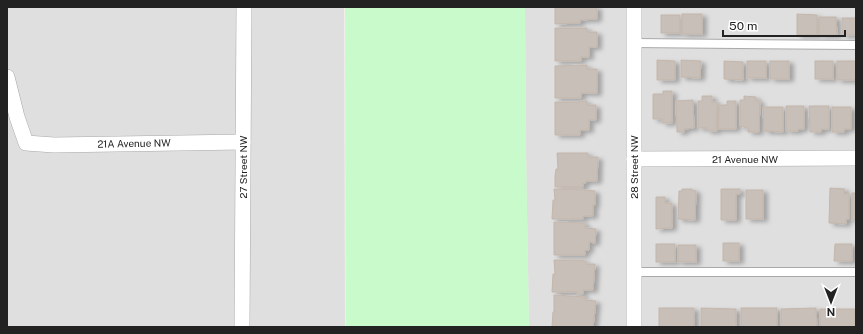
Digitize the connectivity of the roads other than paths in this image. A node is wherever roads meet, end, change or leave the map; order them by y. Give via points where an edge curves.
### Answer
1 (244, 7) edge
2 (634, 7) edge
3 (634, 43) junction
4 (856, 45) edge
5 (7, 77) edge
6 (242, 142) junction
7 (856, 158) edge
8 (634, 159) junction
9 (634, 272) junction
10 (856, 272) edge
11 (242, 327) edge
12 (634, 327) edge

1 - 6 street, 27 Street NW
2 - 3 street, 28 Street NW
3 - 4 lane
3 - 8 street, 28 Street NW
5 - 6 street, 21A Avenue NW via 26,143 54,145
6 - 11 street, 27 Street NW
7 - 8 street, 21 Avenue NW
8 - 9 street, 28 Street NW
9 - 10 lane
9 - 12 street, 28 Street NW

